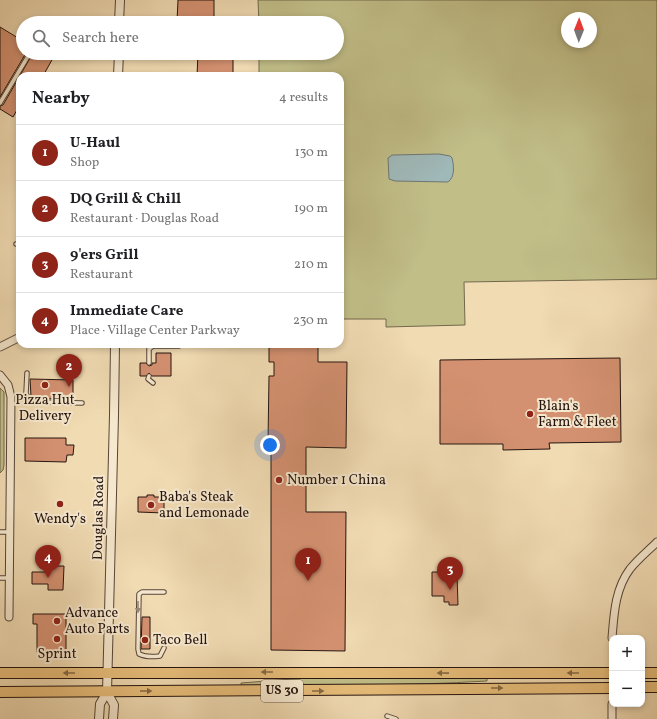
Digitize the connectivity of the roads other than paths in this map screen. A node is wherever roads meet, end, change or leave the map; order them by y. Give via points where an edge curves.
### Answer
1 (120, 0) edge
2 (119, 16) edge
3 (26, 60) edge
4 (119, 60) edge
5 (19, 72) edge
6 (118, 72) edge
7 (16, 76) edge
8 (0, 103) edge
9 (16, 340) edge
10 (0, 347) edge
11 (115, 348) edge
12 (150, 348) edge
13 (149, 363) dead end
14 (27, 374) dead end
15 (0, 375) edge
16 (148, 376) dead end
17 (153, 383) dead end
18 (82, 403) dead end
19 (0, 532) edge
20 (9, 532) junction
21 (657, 542) edge
22 (0, 578) edge
23 (9, 578) junction
24 (164, 592) dead end
25 (8, 617) dead end
26 (612, 635) edge
27 (164, 648) dead end
28 (0, 673) edge
29 (108, 673) junction
30 (609, 673) edge
31 (645, 673) edge
32 (657, 673) edge
33 (657, 687) edge
34 (609, 688) edge
35 (645, 688) edge
36 (0, 692) edge
37 (107, 692) junction
38 (612, 707) edge
39 (387, 716) dead end
40 (99, 719) edge
41 (113, 719) edge
42 (396, 719) edge
43 (612, 719) edge

1 - 2 street
3 - 5 lane
4 - 6 street
7 - 8 lane
9 - 10 street
11 - 29 street, Douglas Road
12 - 13 lane
14 - 18 lane via 28,398 37,402
15 - 20 street via 8,385 11,397
16 - 17 lane
19 - 20 lane
20 - 23 street
21 - 26 street via 630,568 619,588
22 - 23 lane
23 - 25 street
24 -> 27 lane via 139,594 138,649 139,654 154,657 160,656
29 -> 28 main road, US 30
30 -> 29 main road, US 30
29 - 37 street, Douglas Road
31 - 32 main road
33 - 35 main road
37 -> 34 main road, US 30
36 - 37 main road, US 30
37 - 40 street, Douglas Road via 100,704
37 - 41 street, Douglas Road via 114,704
38 - 43 street
39 - 42 lane

